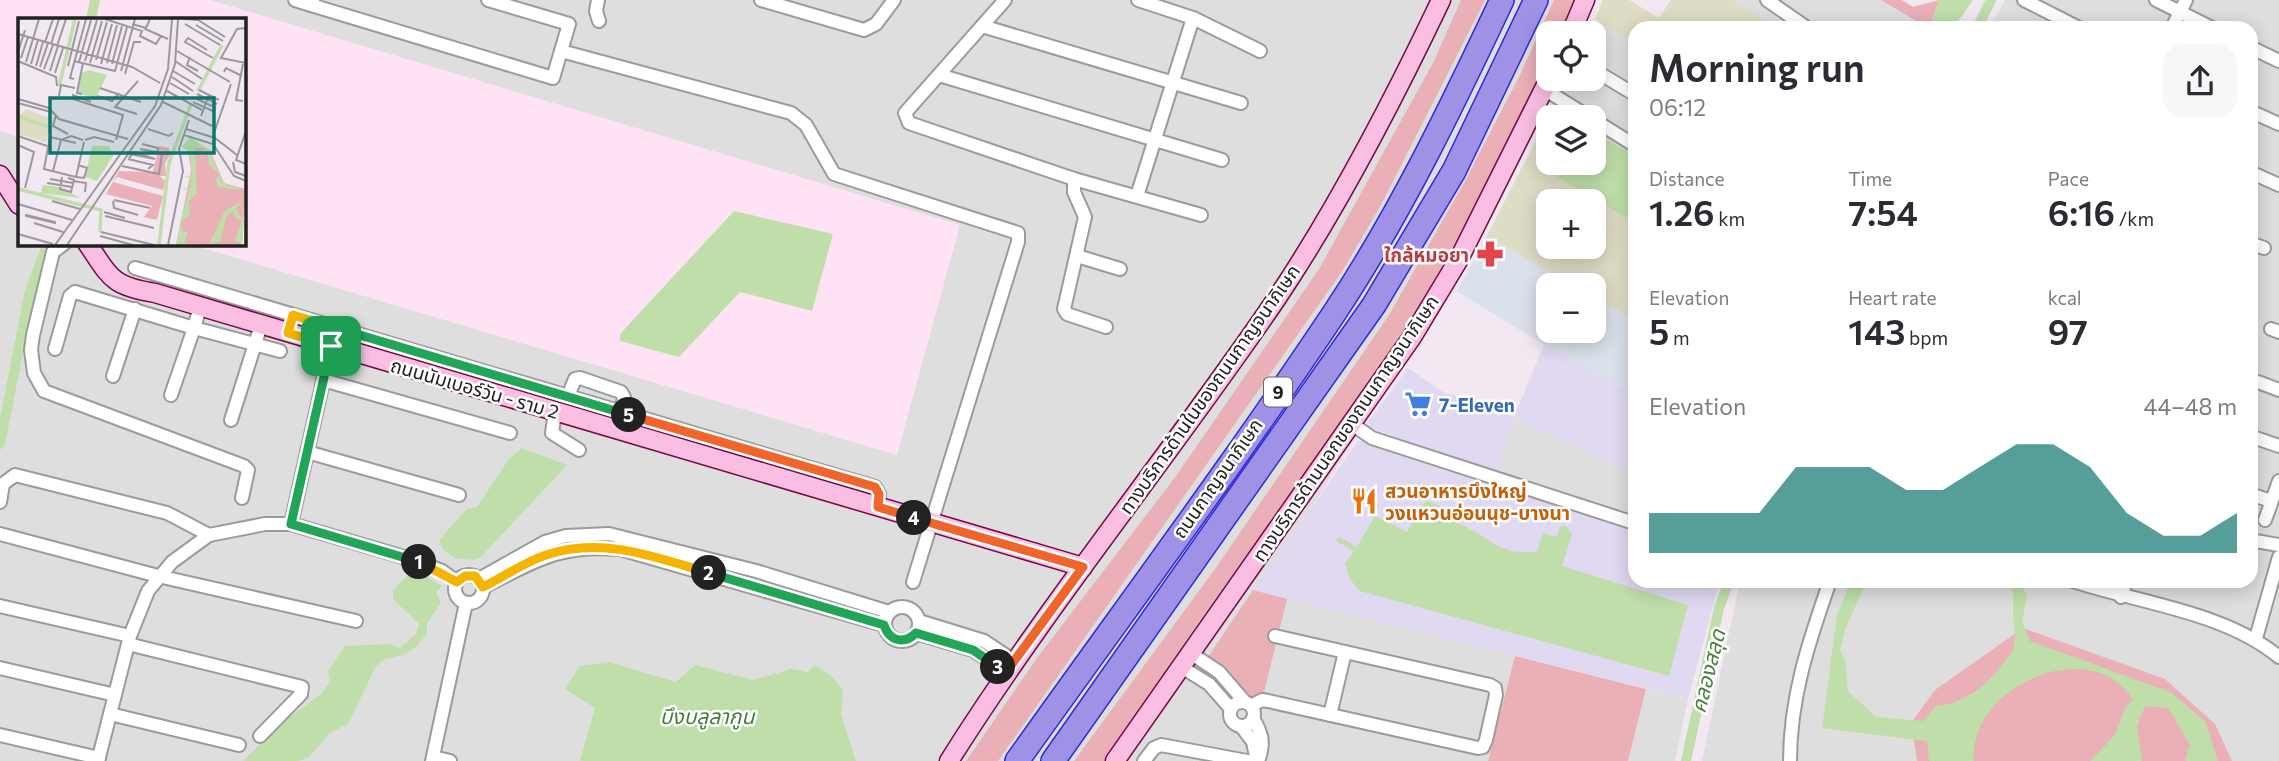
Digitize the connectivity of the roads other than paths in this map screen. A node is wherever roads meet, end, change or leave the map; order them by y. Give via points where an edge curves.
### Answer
1 (295, 0) edge
2 (488, 0) edge
3 (598, 0) edge
4 (761, 0) edge
5 (894, 0) edge
6 (1005, 0) edge
7 (1138, 0) edge
8 (1441, 0) edge
9 (1502, 0) edge
10 (1536, 0) edge
11 (1585, 0) edge
12 (1767, 0) edge
13 (2024, 0) edge
14 (2156, 0) edge
15 (312, 2) edge
16 (2183, 6) edge
17 (1193, 18) junction
18 (1576, 21) edge
19 (1797, 21) edge
20 (2065, 21) edge
21 (2203, 21) edge
22 (599, 22) dead end
23 (982, 26) junction
24 (561, 51) junction
25 (1260, 51) dead end
26 (2258, 51) edge
27 (2279, 61) edge
28 (939, 75) junction
29 (1606, 77) edge
30 (1172, 83) junction
31 (1628, 90) edge
32 (1543, 91) edge
33 (1556, 91) edge
34 (1241, 103) dead end
35 (1574, 105) edge
36 (2258, 115) edge
37 (2279, 124) edge
38 (1606, 128) edge
39 (1155, 139) junction
40 (1628, 141) edge
41 (1222, 160) dead end
42 (2258, 175) edge
43 (1074, 180) junction
44 (2279, 184) edge
45 (2, 186) edge
46 (1137, 195) junction
47 (18, 204) edge
48 (1201, 215) dead end
49 (63, 245) edge
50 (88, 245) edge
51 (2258, 246) edge
52 (2264, 248) dead end
53 (1077, 256) junction
54 (135, 268) dead end
55 (1120, 269) dead end
56 (158, 284) junction
57 (200, 307) junction
58 (135, 309) junction
59 (293, 315) junction
60 (261, 325) junction
61 (1106, 327) dead end
62 (194, 328) junction
63 (288, 333) junction
64 (255, 344) junction
65 (331, 346) junction
66 (55, 349) dead end
67 (280, 351) dead end
68 (428, 355) junction
69 (423, 373) junction
70 (113, 376) dead end
71 (323, 380) junction
72 (2258, 382) dead end
73 (2279, 390) edge
74 (171, 395) dead end
75 (568, 396) junction
76 (555, 412) junction
77 (231, 420) dead end
78 (626, 420) junction
79 (1352, 424) junction
80 (510, 433) dead end
81 (2258, 439) edge
82 (2279, 446) edge
83 (579, 450) dead end
84 (753, 451) junction
85 (307, 452) junction
86 (748, 469) junction
87 (2279, 481) edge
88 (459, 495) dead end
89 (2258, 497) edge
90 (242, 498) dead end
91 (2272, 501) junction
92 (0, 502) edge
93 (878, 507) junction
94 (2265, 520) dead end
95 (1628, 521) edge
96 (930, 523) junction
97 (291, 524) junction
98 (0, 534) edge
99 (209, 535) junction
100 (2258, 541) edge
101 (2279, 545) edge
102 (2279, 557) edge
103 (1083, 567) junction
104 (158, 576) junction
105 (457, 582) junction
106 (913, 582) dead end
107 (481, 583) junction
108 (1828, 588) edge
109 (2094, 588) edge
110 (2123, 588) edge
111 (2120, 597) junction
112 (466, 603) junction
113 (0, 606) edge
114 (887, 618) junction
115 (356, 621) dead end
116 (917, 627) junction
117 (1275, 636) dead end
118 (2256, 638) junction
119 (129, 640) junction
120 (1345, 652) junction
121 (2279, 657) edge
122 (1184, 659) junction
123 (1010, 666) junction
124 (0, 668) edge
125 (115, 695) junction
126 (1231, 709) junction
127 (1250, 709) junction
128 (110, 714) junction
129 (1330, 715) junction
130 (1241, 726) junction
131 (0, 735) edge
132 (260, 736) dead end
133 (239, 745) dead end
134 (99, 759) edge
135 (433, 759) edge
136 (450, 761) edge
137 (949, 761) edge
138 (1017, 761) edge
139 (1053, 761) edge
140 (1115, 761) edge
141 (1144, 761) edge
142 (1247, 761) edge
143 (1258, 761) edge
144 (1790, 761) edge

1 - 15 street
2 - 24 street via 569,24
3 - 22 street
4 - 5 street via 864,30 876,24
6 - 23 street
7 - 17 street
8 - 103 main road, ทางบริการด้านในของถนนกาญจนาภิเษก via 1401,83 1302,260
9 - 138 highway, ถนนกาญจนาภิเษก / 9 via 1455,100 1335,311
10 - 139 highway, ถนนกาญจนาภิเษก / 9 via 1454,171 1374,305
11 - 18 main road
12 - 19 street
13 - 20 street
14 - 16 street
15 - 24 street via 552,78
16 - 21 street
17 - 25 street
17 - 30 street
23 - 28 street
23 - 30 street
24 - 96 street via 791,113 806,125 834,174 1018,233
26 - 27 street
28 - 39 street
28 - 43 street via 905,113 909,123
29 - 31 street
30 - 34 street
30 - 39 street
32 - 79 main road, ทางบริการด้านนอกของถนนกาญจนาภิเษก via 1459,259
33 - 35 street
36 - 37 street
38 - 40 street
39 - 41 street
39 - 46 street
42 - 44 street
43 - 46 street
43 - 53 street via 1085,217
45 - 47 main road
46 - 48 street
49 - 90 street via 53,253 33,335 31,350 38,383 44,391 244,466 248,470
50 - 56 main road, ถนนนัมเบอร์วัน - ราม 2 via 119,284
51 - 52 street
53 - 55 street
53 - 61 street via 1065,312
54 - 56 street
56 - 57 main road, ถนนนัมเบอร์วัน - ราม 2
56 - 59 street
57 - 60 main road, ถนนนัมเบอร์วัน - ราม 2
57 - 62 street
58 - 62 street
58 - 66 street via 75,292
58 - 70 street
59 - 63 street
59 - 68 street
60 - 63 main road, ถนนนัมเบอร์วัน - ราม 2
60 - 64 street
62 - 64 street
62 - 74 street
63 - 65 main road, ถนนนัมเบอร์วัน - ราม 2
64 - 67 street
64 - 77 street
65 - 69 main road, ถนนนัมเบอร์วัน - ราม 2
65 - 71 street
68 - 69 street
68 - 75 street
69 - 76 main road, ถนนนัมเบอร์วัน - ราม 2
71 - 80 street
71 - 85 street
72 - 73 street
75 - 78 street
75 - 78 street via 575,379 580,378 624,394
76 - 78 main road, ถนนนัมเบอร์วัน - ราม 2
76 - 83 street via 552,433
78 - 84 street
78 - 86 main road, ถนนนัมเบอร์วัน - ราม 2
79 - 95 street via 1372,438
79 - 122 main road, ทางบริการด้านนอกของถนนกาญจนาภิเษก
81 - 82 street
84 - 86 street
84 - 93 street via 875,487
85 - 88 street
85 - 97 street
86 - 93 main road, ถนนนัมเบอร์วัน - ราม 2
87 - 91 street
89 - 91 street
91 - 94 street
92 - 99 street via 3,484 15,475 167,513
93 - 96 main road, ถนนนัมเบอร์วัน - ราม 2
96 - 103 main road, ถนนนัมเบอร์วัน - ราม 2
96 - 106 street
97 - 99 street
97 - 105 street via 414,561
98 - 104 street
99 - 104 street
100 - 101 street
102 - 118 street
103 - 123 main road, ทางบริการด้านในของถนนกาญจนาภิเษก
104 - 115 street
104 - 119 street
105 - 107 street via 470,575
105 - 112 street via 457,596
107 - 112 street via 476,601
107 - 114 street via 545,542 609,534 756,571
108 - 144 street via 1793,702
109 - 111 street
110 - 111 street
111 - 118 street via 2219,623
112 - 135 street
113 - 119 street
114 - 116 street via 897,607 908,607
114 - 116 street via 888,634 897,640 908,640
116 - 123 street
117 - 120 street
118 - 121 street
119 - 125 street
119 - 132 street via 302,687 301,694
120 - 129 street
120 - 129 street via 1495,688 1486,740 1478,748
122 - 126 street
122 - 127 street via 1219,671
122 - 140 main road, ทางบริการด้านนอกของถนนกาญจนาภิเษก
123 - 137 main road, ทางบริการด้านในของถนนกาญจนาภิเษก
124 - 125 street
125 - 128 street
126 - 127 street via 1237,703
126 - 130 street via 1231,720
127 - 129 street via 1262,700
127 - 130 street via 1248,724
127 - 143 street via 1262,734
128 - 133 street
128 - 134 street
130 - 143 street via 1253,742
131 - 134 street
135 - 136 street
141 - 142 street via 1161,744

